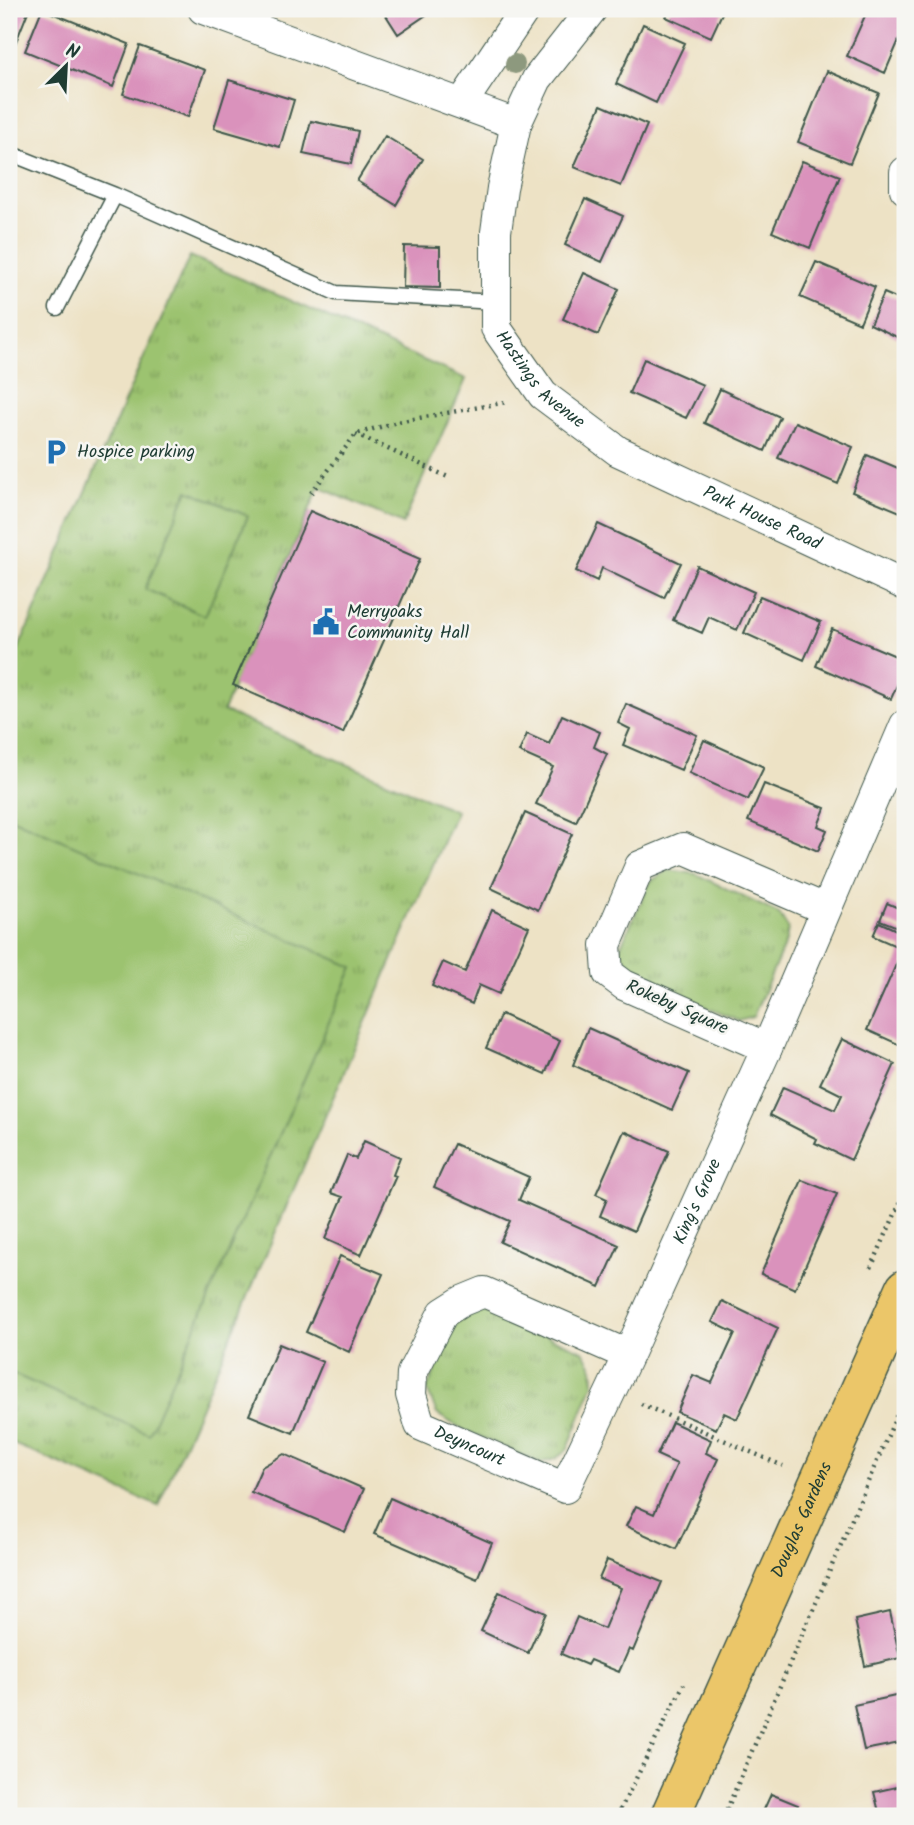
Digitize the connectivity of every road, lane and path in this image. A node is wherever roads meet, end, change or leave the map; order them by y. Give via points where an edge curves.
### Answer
1 (203, 9) edge
2 (525, 9) edge
3 (592, 9) edge
4 (462, 103) junction
5 (516, 124) junction
6 (9, 153) edge
7 (905, 172) edge
8 (905, 189) edge
9 (115, 195) junction
10 (496, 302) junction
11 (57, 308) dead end
12 (543, 395) junction
13 (356, 434) junction
14 (618, 451) joint
15 (450, 478) dead end
16 (311, 493) dead end
17 (905, 585) edge
18 (905, 724) edge
19 (825, 909) junction
20 (766, 1048) junction
21 (905, 1289) edge
22 (628, 1355) junction
23 (612, 1391) junction
24 (905, 1396) edge
25 (783, 1466) dead end
26 (673, 1707) dead end
27 (617, 1816) edge
28 (670, 1816) edge
29 (724, 1816) edge

1 - 4 street
2 - 4 street
3 - 5 street, Hastings Avenue via 537,79
4 - 5 street
5 - 10 street, Hastings Avenue via 496,232
6 - 9 lane
7 - 8 street
9 - 10 lane via 336,293
9 - 11 lane
10 - 12 street, Hastings Avenue via 496,328
12 - 13 path
12 - 14 street, Hastings Avenue
13 - 15 path
13 - 16 path
14 - 17 street, Park House Road
18 - 19 street, King's Grove
19 - 20 street, King's Grove
19 - 20 street, Rokeby Square via 683,848 640,866 606,945 608,973 624,985
20 - 22 street, King's Grove
21 - 28 highway, Douglas Gardens
22 - 23 street, Deyncourt
22 - 23 street, Deyncourt via 484,1293 443,1313 412,1373 411,1395 420,1425 565,1488
23 - 25 path
24 - 29 path
26 - 27 path

